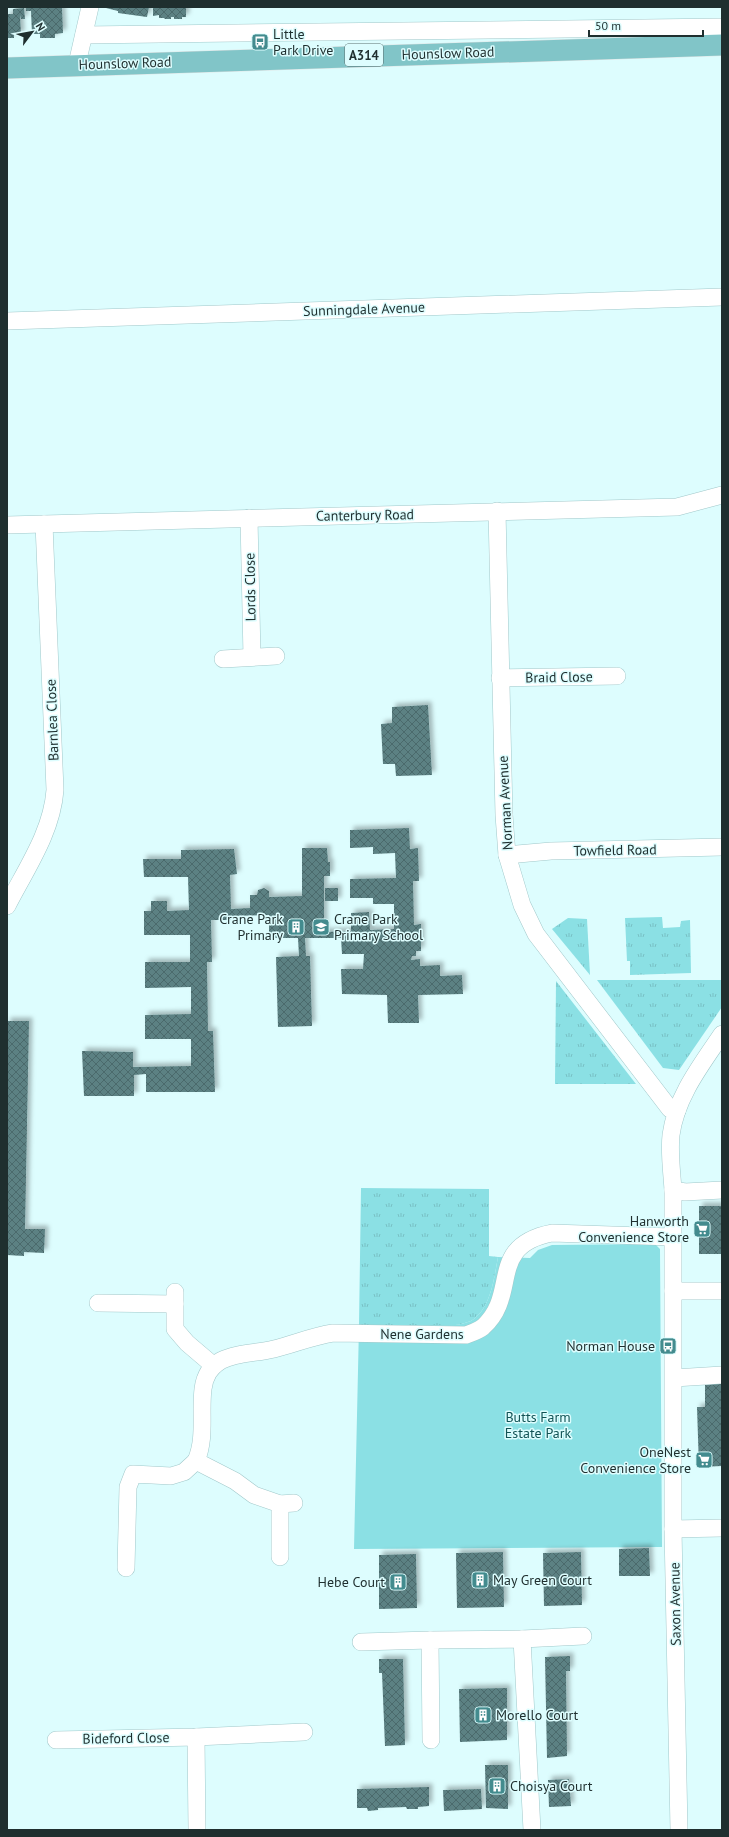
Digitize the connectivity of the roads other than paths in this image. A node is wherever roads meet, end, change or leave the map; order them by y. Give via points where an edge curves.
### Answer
1 (90, 7) edge
2 (722, 27) edge
3 (84, 35) junction
4 (722, 45) edge
5 (77, 64) junction
6 (7, 68) edge
7 (722, 298) edge
8 (7, 320) edge
9 (722, 495) edge
10 (497, 512) junction
11 (249, 518) junction
12 (44, 524) junction
13 (7, 525) edge
14 (276, 656) dead end
15 (252, 657) junction
16 (224, 659) dead end
17 (617, 676) dead end
18 (500, 678) junction
19 (722, 848) edge
20 (507, 855) junction
21 (7, 906) edge
22 (722, 1034) edge
23 (677, 1110) junction
24 (673, 1190) junction
25 (722, 1190) edge
26 (672, 1237) junction
27 (673, 1291) junction
28 (722, 1291) edge
29 (98, 1303) dead end
30 (214, 1366) junction
31 (722, 1375) edge
32 (674, 1378) junction
33 (196, 1461) junction
34 (722, 1528) edge
35 (673, 1530) junction
36 (280, 1557) dead end
37 (126, 1568) dead end
38 (583, 1636) dead end
39 (522, 1639) junction
40 (430, 1640) junction
41 (361, 1642) dead end
42 (304, 1732) dead end
43 (196, 1737) junction
44 (56, 1740) dead end
45 (431, 1740) dead end
46 (197, 1830) edge
47 (532, 1830) edge
48 (679, 1830) edge

1 - 3 street
2 - 3 street
3 - 5 street
4 - 5 main road, Hounslow Road / A314
5 - 6 main road, Hounslow Road / A314
7 - 8 street, Sunningdale Avenue
9 - 10 street, Canterbury Road via 677,507
10 - 11 street, Canterbury Road
10 - 18 street, Norman Avenue
11 - 12 street, Canterbury Road
11 - 15 street, Lords Close
12 - 13 street, Canterbury Road
12 - 21 street, Barnlea Close via 54,807 47,829
14 - 15 street
15 - 16 street
17 - 18 street, Braid Close
18 - 20 street, Norman Avenue
19 - 20 street, Towfield Road via 551,851
20 - 23 street, Norman Avenue via 522,904 536,934 670,1109
22 - 23 street, Saxon Avenue via 693,1077
23 - 24 street, Saxon Avenue via 671,1136
24 - 25 street
24 - 26 street, Saxon Avenue
26 - 27 street, Saxon Avenue
26 - 30 street, Nene Gardens via 552,1233 536,1236 520,1246 509,1260 500,1299 493,1315 482,1328 466,1335 333,1333 272,1349 243,1353 226,1358
27 - 28 street
27 - 32 street, Saxon Avenue
29 - 30 street via 175,1298 175,1329
30 - 33 street via 207,1375 203,1388 201,1450
31 - 32 street
32 - 35 street, Saxon Avenue
33 - 36 street via 235,1481 254,1496 287,1504
33 - 37 street via 184,1472 172,1476 134,1474 128,1487
34 - 35 street
35 - 48 street, Saxon Avenue
38 - 39 street
39 - 40 street
39 - 47 street
40 - 41 street
40 - 45 street
42 - 43 street, Bideford Close
43 - 44 street, Bideford Close
43 - 46 street

